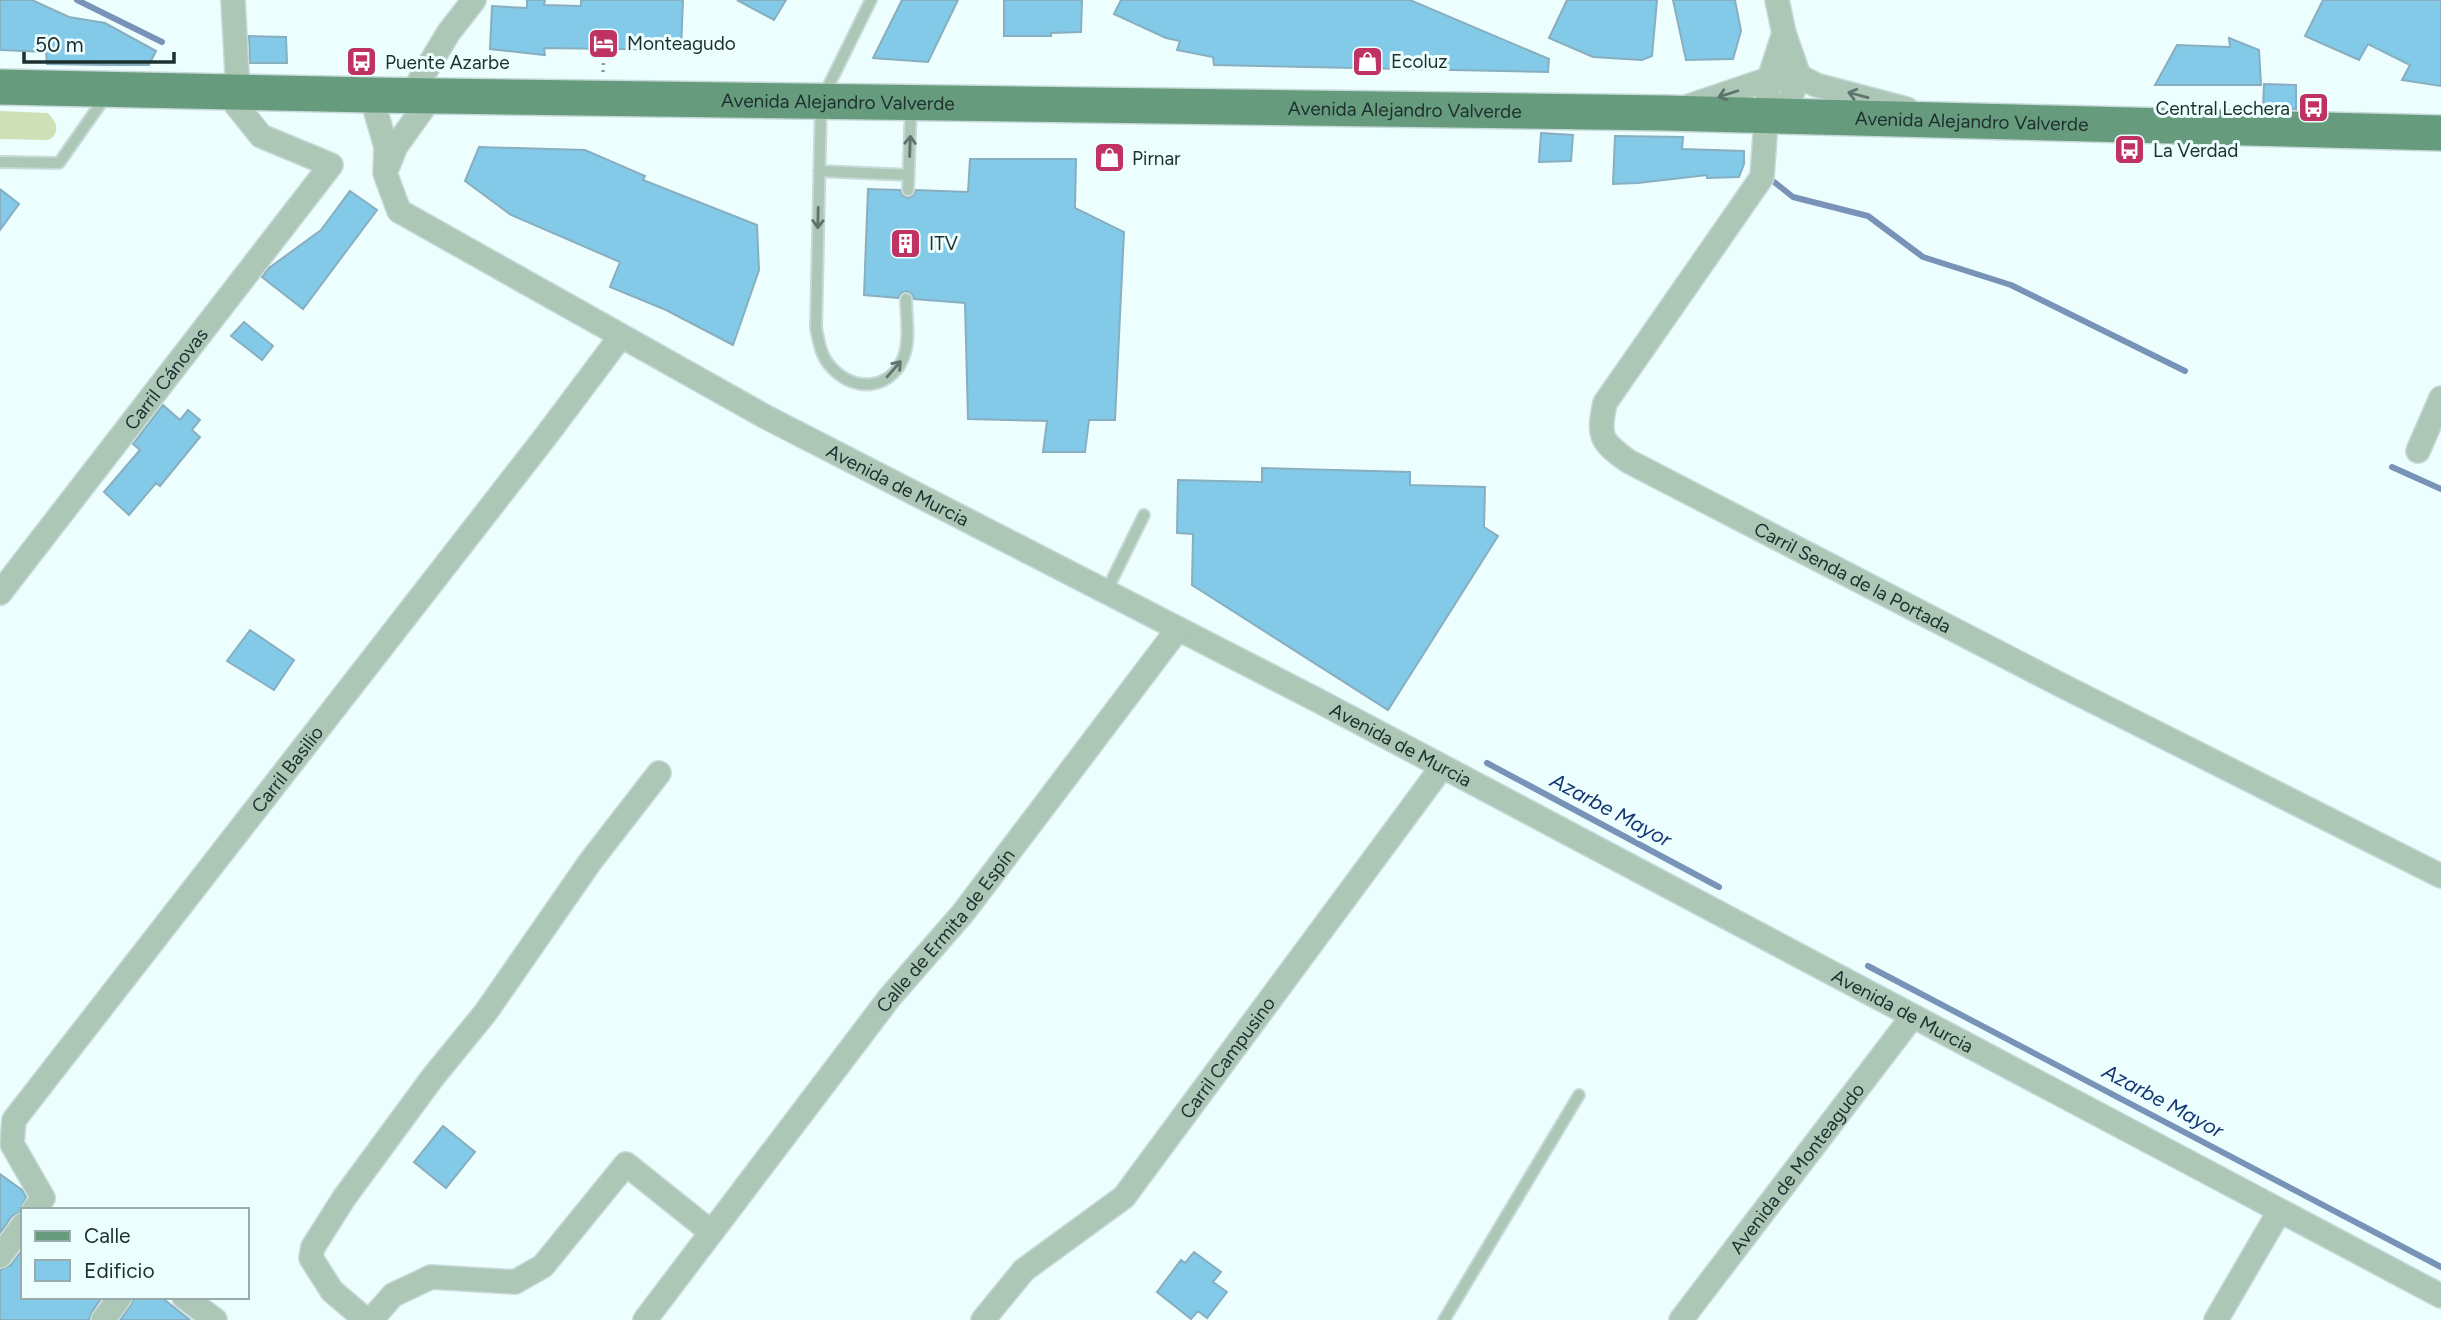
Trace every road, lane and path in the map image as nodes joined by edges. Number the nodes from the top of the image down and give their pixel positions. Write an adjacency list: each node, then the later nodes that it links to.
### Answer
1 (233, 0): 12 (street)
2 (474, 0): 14 (street)
3 (871, 0): 15 (lane)
4 (1777, 0): 5 (street)
5 (1784, 33): 8 (street); 9 (street, Carril Senda de la Portada)
6 (604, 53): 7 (path)
7 (603, 74)
8 (1799, 76): 9 (street); 18 (street); 19 (street, one-way to 8)
9 (1769, 79): 17 (street, one-way to 17); 18 (street, Carril Senda de la Portada)
10 (0, 87): 11 (main road)
11 (111, 89): 12 (main road); 21 (lane)
12 (231, 91): 13 (main road, Avenida Alejandro Valverde); 32 (street, Carril Cánovas)
13 (371, 95): 14 (main road, Avenida Alejandro Valverde); 23 (street, Avenida de Murcia)
14 (421, 96): 15 (main road, Avenida Alejandro Valverde); 23 (street)
15 (821, 101): 16 (main road, Avenida Alejandro Valverde); 22 (lane)
16 (911, 102): 17 (main road, Avenida Alejandro Valverde); 24 (lane, one-way to 16)
17 (1666, 113): 18 (main road, Avenida Alejandro Valverde)
18 (1774, 117): 19 (main road, Avenida Alejandro Valverde); 36 (street, Carril Senda de la Portada)
19 (1947, 120): 20 (main road, Avenida Alejandro Valverde)
20 (2441, 133)
21 (0, 162)
22 (819, 171): 24 (lane); 26 (lane, one-way to 26)
23 (385, 173): 27 (street, Avenida de Murcia)
24 (909, 175): 25 (lane)
25 (908, 190)
26 (906, 299)
27 (621, 336): 31 (street, Avenida de Murcia); 39 (street, Carril Basilio)
28 (2441, 398): 29 (street)
29 (2418, 451)
30 (1144, 515): 31 (lane)
31 (1106, 592): 33 (street, Avenida de Murcia)
32 (0, 593)
33 (1178, 629): 34 (street, Avenida de Murcia); 42 (street, Calle de Ermita de Espín)
34 (1442, 767): 37 (street, Avenida de Murcia); 51 (street, Carril Campusino)
35 (659, 773): 49 (street)
36 (2441, 876)
37 (1912, 1017): 40 (street, Avenida de Murcia); 53 (street, Avenida de Monteagudo)
38 (1580, 1095): 52 (lane)
39 (46, 1206)
40 (2279, 1212): 44 (street, Avenida de Murcia); 54 (street)
41 (21, 1229): 43 (street)
42 (712, 1232): 49 (street); 50 (street, Calle de Ermita de Espín)
43 (0, 1256)
44 (2441, 1296)
45 (119, 1299): 47 (street)
46 (187, 1299): 48 (street)
47 (103, 1320)
48 (215, 1320)
49 (369, 1320)
50 (645, 1320)
51 (983, 1320)
52 (1444, 1320)
53 (1681, 1320)
54 (2216, 1320)

